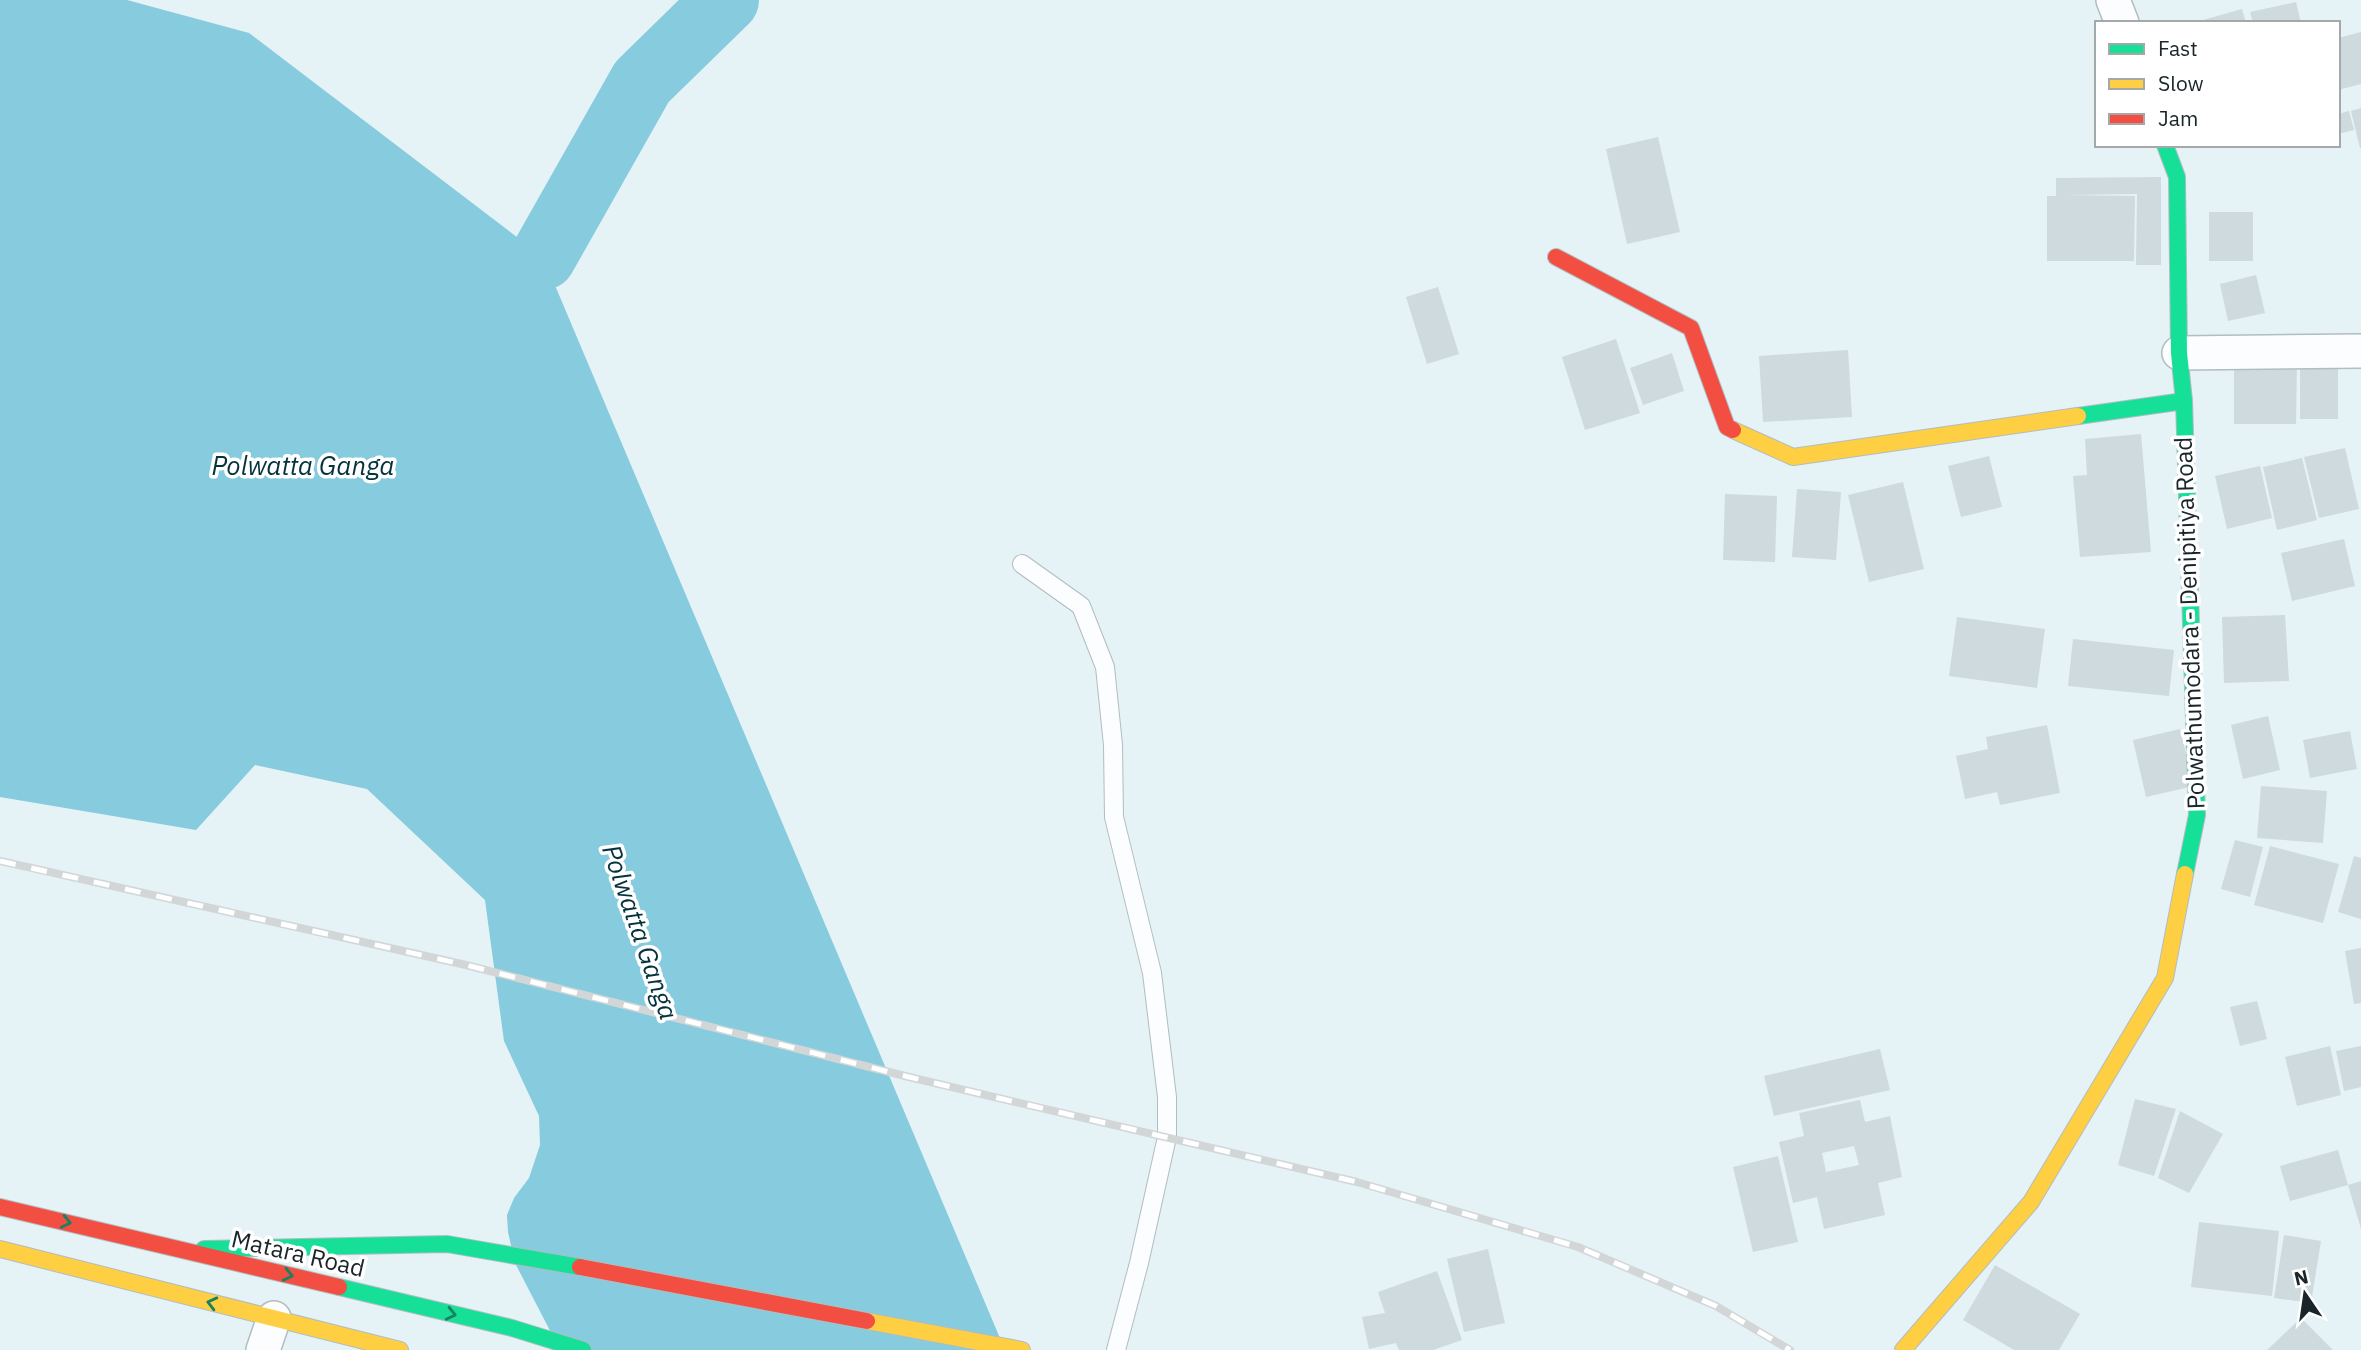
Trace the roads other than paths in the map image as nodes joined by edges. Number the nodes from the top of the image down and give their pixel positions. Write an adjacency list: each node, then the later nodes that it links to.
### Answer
1 (2113, 0): 2 (street)
2 (2121, 21)
3 (2166, 147): 6 (main road, Polwathumodara - Denipitiya Road)
4 (1556, 257): 7 (main road)
5 (2361, 351): 6 (street)
6 (2179, 353): 7 (main road, Polwathumodara - Denipitiya Road)
7 (2183, 401): 18 (main road, Polwathumodara - Denipitiya Road)
8 (1022, 564): 17 (lane)
9 (0, 1207): 11 (main road, Matara Road, one-way to 11)
10 (0, 1249): 12 (main road, one-way to 10)
11 (181, 1249): 15 (main road, Matara Road, one-way to 15); 16 (main road)
12 (274, 1318): 13 (street); 14 (main road)
13 (264, 1350)
14 (400, 1350)
15 (583, 1350)
16 (1022, 1350)
17 (1116, 1350)
18 (1903, 1350)

